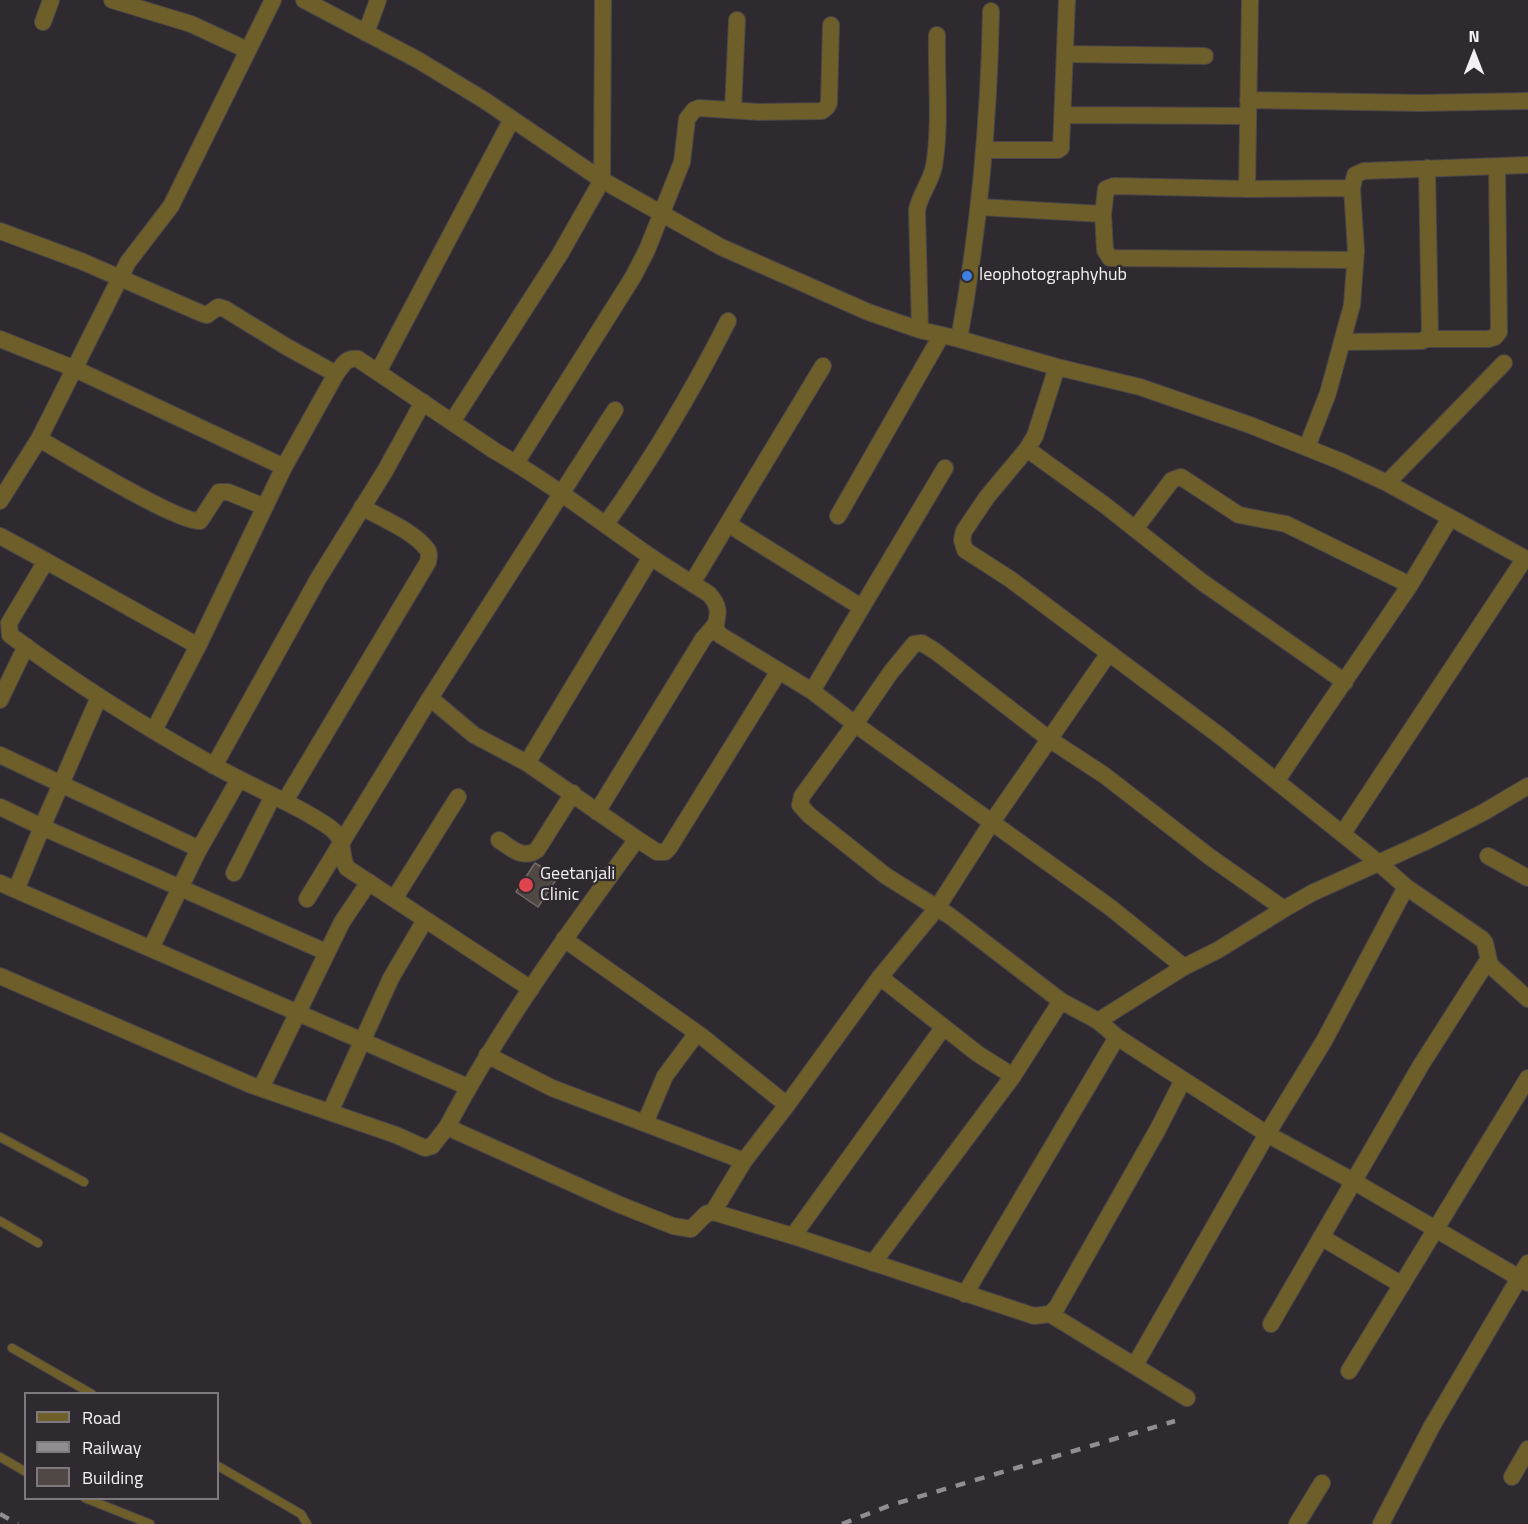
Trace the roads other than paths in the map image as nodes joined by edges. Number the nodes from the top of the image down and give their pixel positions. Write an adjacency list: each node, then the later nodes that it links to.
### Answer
1 (51, 0): 11 (street)
2 (112, 0): 15 (street)
3 (273, 0): 15 (street)
4 (304, 0): 13 (street)
5 (378, 0): 13 (street)
6 (603, 0): 27 (street)
7 (1067, 0): 16 (street)
8 (1250, 0): 19 (street)
9 (991, 11): 23 (street)
10 (737, 20): 20 (street)
11 (43, 22)
12 (831, 25): 20 (street)
13 (366, 33): 22 (street)
14 (937, 35): 37 (street)
15 (247, 50): 35 (street)
16 (1065, 54): 17 (street); 21 (street)
17 (1205, 56)
18 (1528, 101): 19 (street)
19 (1248, 108): 21 (street); 29 (street)
20 (733, 110): 31 (street)
21 (1063, 115): 23 (street)
22 (512, 119): 27 (street); 47 (street)
23 (985, 150): 30 (street)
24 (1528, 165): 25 (street)
25 (1497, 167): 26 (street); 41 (street)
26 (1427, 168): 28 (street); 41 (street)
27 (602, 180): 31 (street); 51 (street)
28 (1352, 188): 29 (street); 34 (street)
29 (1247, 189): 32 (street)
30 (979, 207): 32 (street); 40 (street)
31 (660, 213): 37 (street); 55 (street)
32 (1103, 214): 34 (street)
33 (0, 231): 35 (street)
34 (1355, 260): 42 (street)
35 (120, 279): 46 (street); 48 (street)
36 (728, 321): 66 (street)
37 (920, 330): 38 (street)
38 (941, 336): 40 (street); 64 (street)
39 (0, 339): 46 (street)
40 (959, 339): 45 (street)
41 (1427, 339): 42 (street)
42 (1343, 342): 53 (street)
43 (1504, 363): 59 (street)
44 (823, 366): 67 (street)
45 (1057, 367): 53 (street); 54 (street)
46 (73, 368): 52 (street); 56 (street)
47 (378, 372): 48 (street); 49 (street)
48 (336, 374): 56 (street)
49 (423, 402): 51 (street); 63 (street)
50 (615, 410): 60 (street)
51 (452, 422): 55 (street)
52 (39, 439): 58 (street); 62 (street)
53 (1307, 447): 59 (street)
54 (1027, 449): 68 (street); 80 (street)
55 (516, 463): 60 (street)
56 (284, 467): 62 (street)
57 (945, 468): 75 (street)
58 (6, 481): 61 (street)
59 (1387, 483): 65 (street)
60 (561, 494): 66 (street); 85 (street)
61 (0, 501)
62 (265, 507): 79 (street)
63 (362, 507): 92 (street); 99 (street)
64 (838, 516)
65 (1450, 518): 71 (street); 74 (street)
66 (606, 524): 70 (street)
67 (728, 524): 73 (street); 75 (street)
68 (1135, 529): 74 (street); 82 (street)
69 (0, 536): 72 (street)
70 (651, 557): 73 (street); 91 (street)
71 (1526, 559): 104 (street)
72 (46, 561): 76 (street); 79 (street)
73 (692, 583): 77 (street)
74 (1410, 585): 82 (street)
75 (861, 607): 83 (street)
76 (4, 621): 78 (street)
77 (715, 625): 81 (street); 101 (street)
78 (26, 646): 84 (street); 86 (street)
79 (198, 646): 88 (street)
80 (1108, 653): 89 (street); 94 (street)
81 (779, 671): 83 (street); 106 (street)
82 (1345, 682): 94 (street)
83 (812, 691): 87 (street)
84 (99, 697): 88 (street); 95 (street)
85 (430, 698): 91 (street); 107 (street)
86 (0, 700)
87 (855, 724): 89 (street); 102 (street); 120 (street)
88 (154, 730): 92 (street)
89 (1049, 739): 102 (street); 121 (street)
90 (0, 755): 95 (street)
91 (527, 763): 97 (street)
92 (214, 766): 93 (street)
93 (239, 779): 99 (street); 108 (street)
94 (1277, 780): 104 (street)
95 (61, 784): 103 (street); 108 (street)
96 (1528, 786): 110 (street)
97 (573, 793): 101 (street); 105 (street)
98 (458, 797): 119 (street)
99 (279, 799): 107 (street); 111 (street)
100 (0, 807): 103 (street)
101 (597, 812): 106 (street)
102 (992, 822): 120 (street); 127 (street)
103 (42, 827): 116 (street); 117 (street)
104 (1343, 834): 110 (street)
105 (500, 840)
106 (637, 840): 123 (street)
107 (342, 842): 113 (street); 118 (street)
108 (197, 852): 116 (street)
109 (1488, 856): 112 (street)
110 (1380, 864): 115 (street); 121 (street)
111 (234, 873)
112 (1527, 876)
113 (369, 882): 119 (street); 125 (street)
114 (0, 883): 117 (street)
115 (1406, 887): 126 (street); 149 (street)
116 (181, 889): 124 (street); 125 (street)
117 (16, 890): 124 (street)
118 (307, 899)
119 (393, 899): 122 (street)
120 (937, 908): 129 (street); 132 (street)
121 (1284, 909): 127 (street)
122 (425, 920): 130 (street); 138 (street)
123 (564, 939): 130 (street); 136 (street)
124 (151, 948): 133 (street)
125 (326, 952): 133 (street)
126 (1488, 960): 131 (street); 152 (street)
127 (1184, 967): 134 (street)
128 (0, 976): 144 (street)
129 (880, 977): 135 (street); 145 (street)
130 (531, 989): 139 (street)
131 (1528, 999)
132 (1061, 1001): 134 (street); 140 (street)
133 (296, 1012): 138 (street); 144 (street)
134 (1098, 1022): 137 (street)
135 (943, 1028): 140 (street); 157 (street)
136 (697, 1033): 145 (street); 147 (street)
137 (1116, 1037): 142 (street); 164 (street)
138 (361, 1041): 143 (street); 146 (street)
139 (488, 1055): 143 (street); 147 (street)
140 (1013, 1076): 160 (street)
141 (1528, 1078): 156 (street)
142 (1183, 1080): 149 (street); 165 (street)
143 (468, 1087): 148 (street)
144 (261, 1088): 146 (street)
145 (787, 1105): 151 (street)
146 (330, 1112): 148 (street)
147 (645, 1123): 151 (street)
148 (447, 1127): 154 (street)
149 (1267, 1134): 152 (street); 168 (street)
150 (0, 1137): 153 (lane)
151 (744, 1161): 154 (street)
152 (1353, 1181): 156 (street); 158 (street)
153 (84, 1182)
154 (713, 1212): 157 (street)
155 (0, 1221): 159 (lane)
156 (1436, 1230): 162 (street); 163 (street)
157 (794, 1236): 160 (street)
158 (1321, 1236): 163 (street); 166 (street)
159 (38, 1242)
160 (873, 1263): 164 (street)
161 (1528, 1263): 162 (street)
162 (1524, 1280): 182 (street)
163 (1402, 1285): 169 (street)
164 (964, 1294): 165 (street)
165 (1050, 1314): 168 (street)
166 (1271, 1324)
167 (12, 1348): 170 (lane)
168 (1135, 1365): 171 (street)
169 (1349, 1371)
170 (89, 1392)
171 (1187, 1398)
172 (1528, 1449): 176 (street)
173 (0, 1457): 175 (lane)
174 (219, 1467): 180 (lane)
175 (24, 1471)
176 (1512, 1477)
177 (1322, 1483): 181 (street)
178 (90, 1500): 179 (lane)
179 (150, 1524)
180 (307, 1524)
181 (1297, 1524)
182 (1381, 1524)

